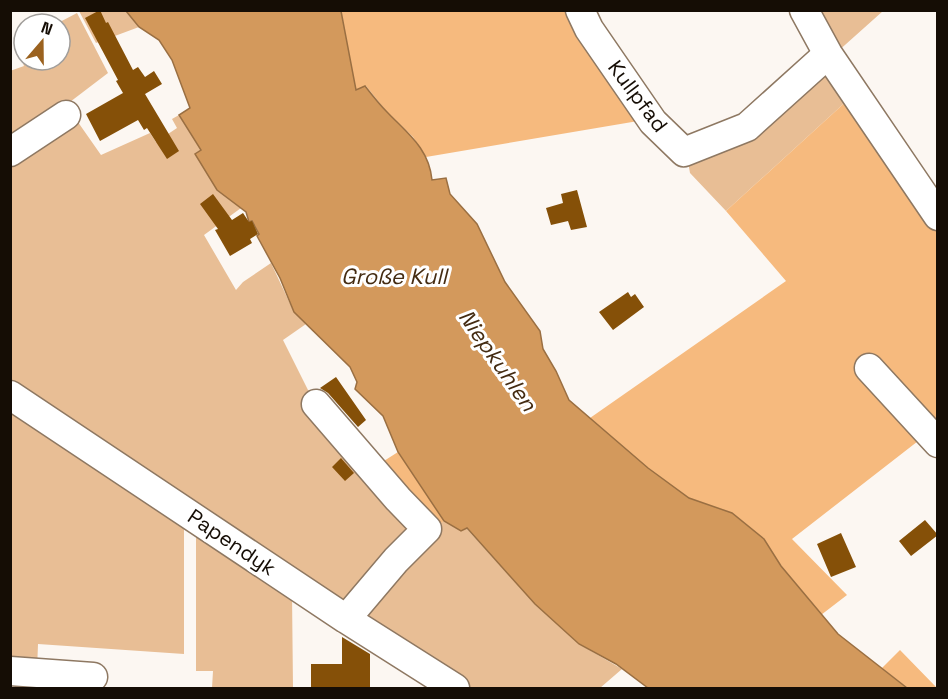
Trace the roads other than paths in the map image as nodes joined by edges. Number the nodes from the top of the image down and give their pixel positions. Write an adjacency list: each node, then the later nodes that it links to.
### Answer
1 (580, 10): 3 (street, Kullpfad)
2 (804, 10): 3 (street)
3 (828, 54): 6 (street)
4 (66, 115): 5 (street)
5 (10, 152)
6 (938, 216)
7 (868, 368): 10 (street)
8 (10, 395): 11 (street, Papendyk)
9 (316, 404): 11 (street)
10 (938, 443)
11 (346, 619): 14 (street, Papendyk)
12 (10, 671): 13 (street)
13 (93, 677)
14 (455, 688)

